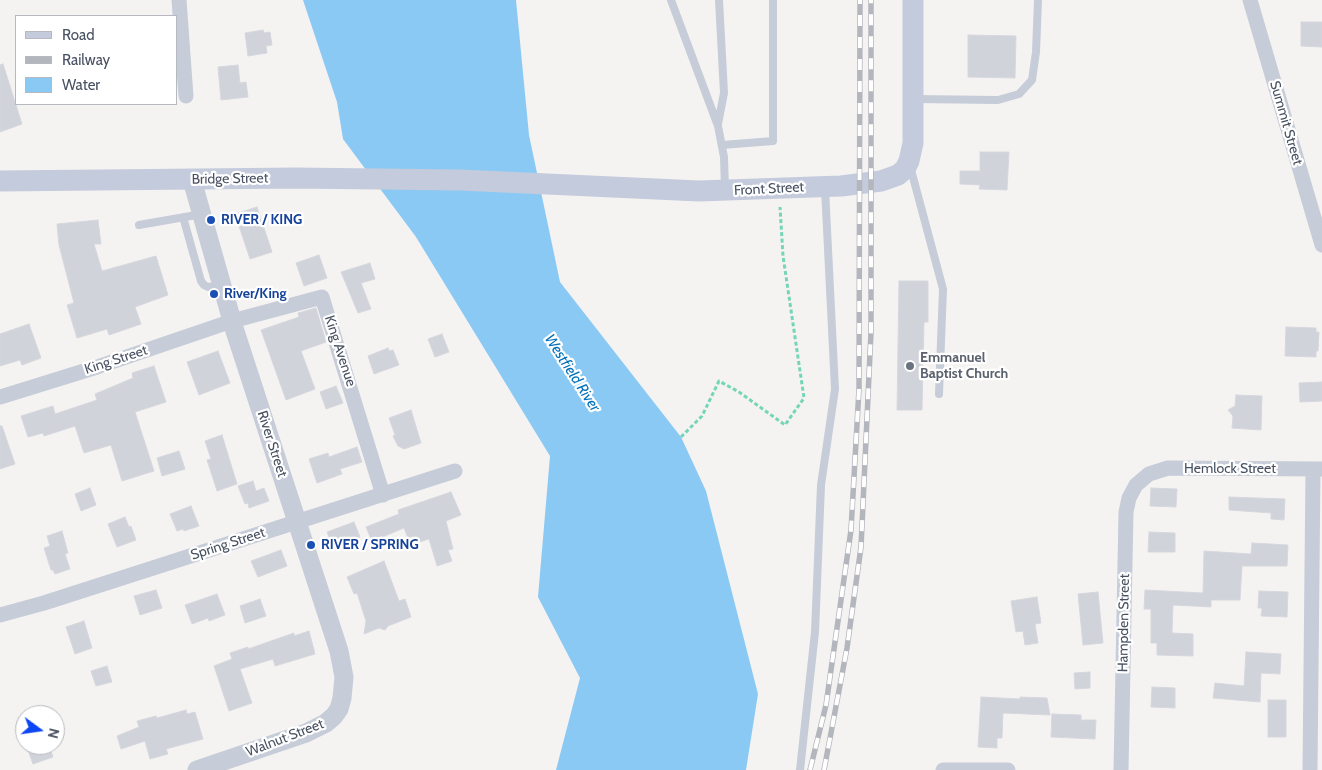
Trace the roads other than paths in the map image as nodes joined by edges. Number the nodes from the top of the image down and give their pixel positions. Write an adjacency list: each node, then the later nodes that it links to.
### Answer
1 (179, 0): 8 (street)
2 (671, 0): 10 (lane)
3 (719, 0): 10 (lane)
4 (773, 0): 11 (lane)
5 (913, 0): 9 (main road)
6 (1038, 0): 9 (lane)
7 (1250, 0): 20 (street, Summit Street)
8 (186, 96)
9 (914, 99): 12 (main road)
10 (718, 126): 11 (lane)
11 (722, 145): 17 (lane)
12 (909, 161): 16 (main road, Front Street); 22 (lane)
13 (192, 180): 14 (main road, Bridge Street); 15 (main road, Bridge Street); 18 (street, River Street)
14 (460, 180): 17 (main road, Front Street)
15 (0, 181)
16 (825, 186): 17 (main road, Front Street); 35 (lane)
17 (725, 191)
18 (192, 216): 19 (lane); 21 (street, River Street)
19 (139, 225)
20 (1322, 245)
21 (232, 321): 23 (street, King Street); 27 (street, King Avenue); 28 (street, River Street)
22 (939, 394)
23 (0, 397)
24 (1317, 469): 26 (street, Hemlock Street); 29 (street)
25 (455, 471): 27 (street, Spring Street)
26 (1140, 480): 38 (street, Hampden Street)
27 (383, 495): 28 (street, Spring Street)
28 (296, 523): 30 (street, Spring Street); 33 (street, River Street)
29 (1317, 586): 31 (street)
30 (0, 615)
31 (1316, 630): 32 (street)
32 (1316, 658): 39 (street)
33 (339, 709): 34 (street, Walnut Street)
34 (197, 770)
35 (800, 770)
36 (943, 770): 37 (street)
37 (1008, 770)
38 (1121, 770)
39 (1310, 770)

